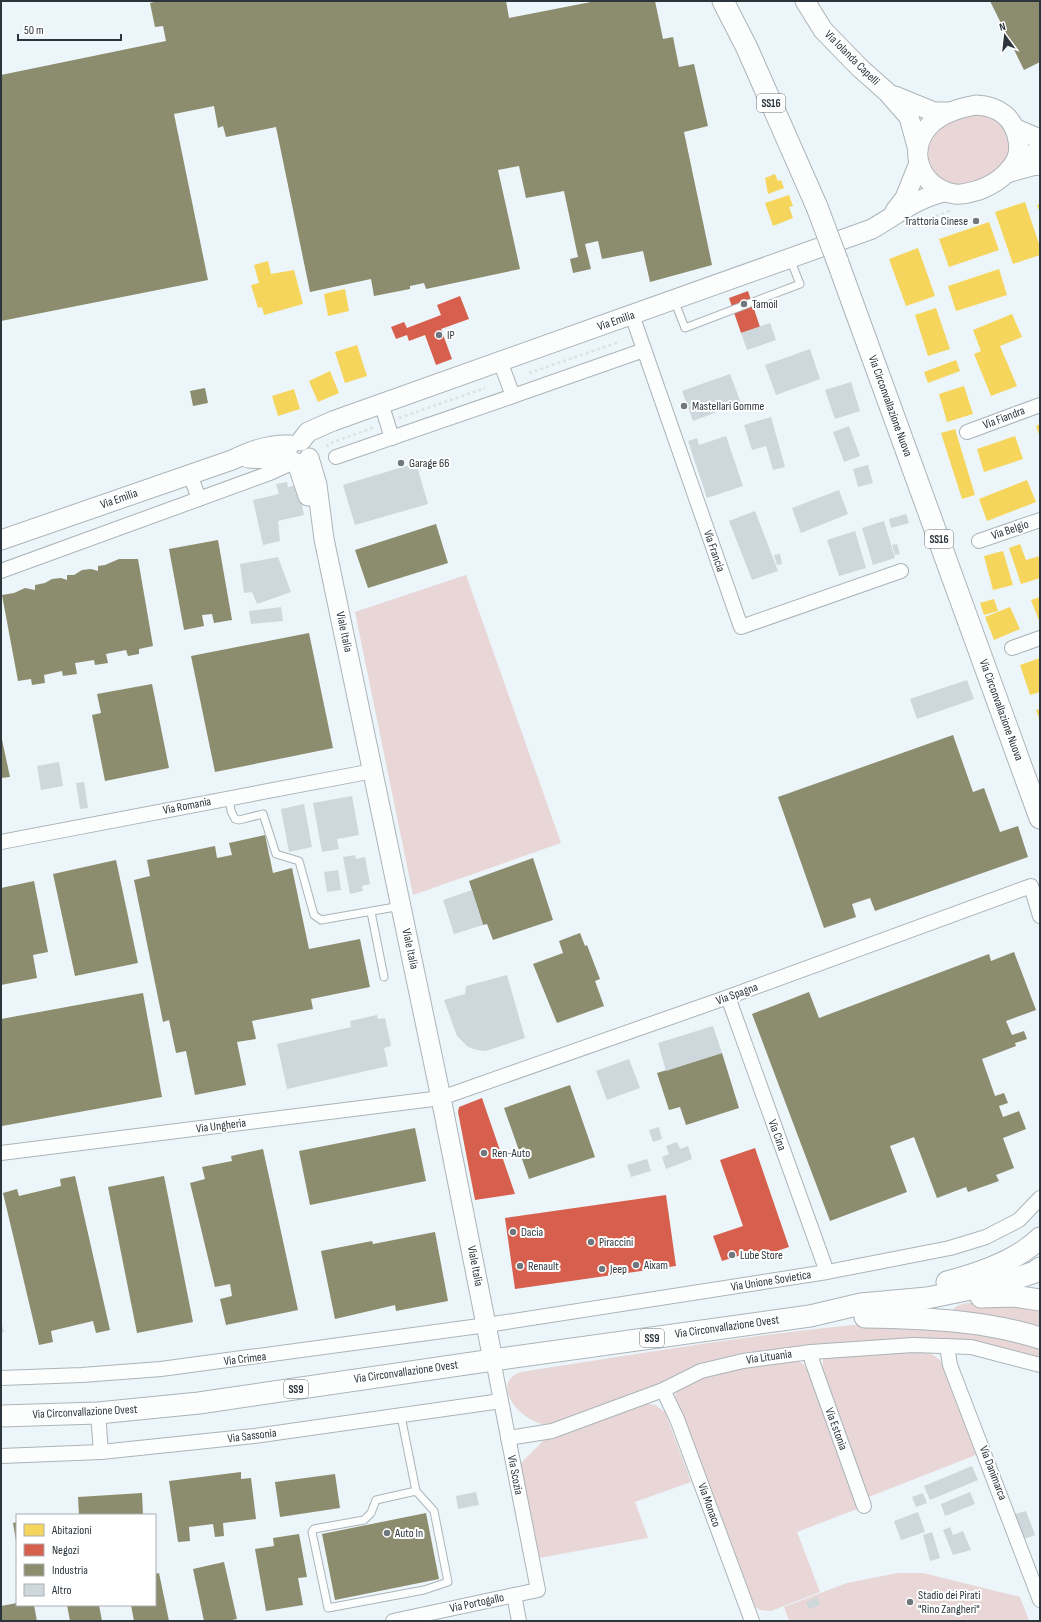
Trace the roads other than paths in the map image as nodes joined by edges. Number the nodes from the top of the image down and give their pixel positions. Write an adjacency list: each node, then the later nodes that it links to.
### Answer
1 (723, 1): 36 (main road, Via Circonvallazione Nuova / SS16, bridge)
2 (805, 1): 3 (main road, Via Iolanda Capelli)
3 (888, 93): 4 (main road, Via Iolanda Capelli); 8 (main road, Via Iolanda Capelli)
4 (950, 112): 5 (main road); 8 (main road)
5 (1016, 129): 6 (main road); 10 (main road)
6 (1040, 139)
7 (1040, 152): 10 (main road)
8 (918, 156): 11 (main road); 12 (main road, Via Emilia)
9 (1040, 168): 10 (street)
10 (1004, 175): 11 (main road)
11 (944, 192): 12 (main road, Via Emilia)
12 (888, 220): 13 (main road, Via Emilia)
13 (790, 258): 14 (main road, Via Emilia); 14 (lane)
14 (674, 300): 15 (main road, Via Emilia)
15 (632, 315): 16 (street, Via Francia); 17 (main road, Via Emilia)
16 (644, 350): 18 (street); 31 (street, Via Francia)
17 (500, 361): 18 (street); 19 (main road, Via Emilia)
18 (513, 396): 22 (street)
19 (381, 404): 22 (street); 23 (main road, Via Emilia)
20 (1040, 405): 21 (street, Via Fiandra)
21 (967, 432)
22 (392, 438): 24 (street)
23 (299, 454): 25 (main road, Via Emilia); 26 (street); 34 (main road, Viale Italia)
24 (336, 457)
25 (190, 474): 26 (street); 28 (main road, Via Emilia)
26 (199, 498): 30 (street)
27 (1040, 520): 29 (street, Via Belgio)
28 (1, 540)
29 (979, 541)
30 (1, 571)
31 (901, 571)
32 (1040, 638): 33 (street)
33 (1012, 648)
34 (373, 771): 35 (street, Via Romania); 38 (main road, Viale Italia)
35 (228, 798): 37 (street, Via Romania); 39 (lane)
36 (1040, 818)
37 (1, 842)
38 (401, 906): 39 (lane); 43 (main road, Viale Italia)
39 (372, 912): 41 (lane)
40 (1040, 916): 42 (street, Via Spagna)
41 (384, 977)
42 (728, 997): 43 (street, Via Spagna); 48 (street, Via Cina)
43 (441, 1098): 44 (street, Via Ungheria); 51 (main road, Viale Italia)
44 (1, 1153)
45 (1040, 1198): 48 (street, Via Unione Sovietica)
46 (1040, 1238): 50 (main road)
47 (1040, 1268): 50 (main road, Via Circonvallazione Ovest / SS9)
48 (827, 1272): 51 (street, Via Unione Sovietica)
49 (1040, 1300): 50 (main road, Via Circonvallazione Ovest / SS9)
50 (863, 1310): 52 (main road); 55 (main road, Via Circonvallazione Ovest / SS9)
51 (487, 1326): 55 (main road, Viale Italia); 57 (street, Via Crimea)
52 (1040, 1338)
53 (947, 1346): 54 (street, Via Lituania); 56 (street, Via Lituania); 70 (street, Via Danimarca)
54 (811, 1352): 58 (street, Via Lituania); 67 (street, Via Estonia)
55 (493, 1360): 59 (street, Via Scozia); 60 (main road, Via Circonvallazione Ovest / SS9)
56 (1040, 1365)
57 (1, 1378)
58 (663, 1390): 63 (street, Via Lituania); 74 (street, Via Monaco)
59 (501, 1401): 62 (street, Via Sassonia); 63 (street, Via Scozia)
60 (98, 1413): 61 (main road, Via Circonvallazione Ovest / SS9); 64 (street)
61 (1, 1416)
62 (401, 1416): 64 (street, Via Sassonia); 66 (lane)
63 (508, 1438): 68 (street, Via Scozia)
64 (101, 1452): 65 (street, Via Sassonia)
65 (1, 1456)
66 (416, 1491): 66 (lane)
67 (864, 1506)
68 (538, 1590): 69 (street, Via Portogallo)
69 (514, 1595): 71 (street, Via Portogallo); 73 (street)
70 (1040, 1600)
71 (441, 1616): 72 (street, Via Portogallo)
72 (393, 1621)
73 (519, 1621)
74 (752, 1621)

